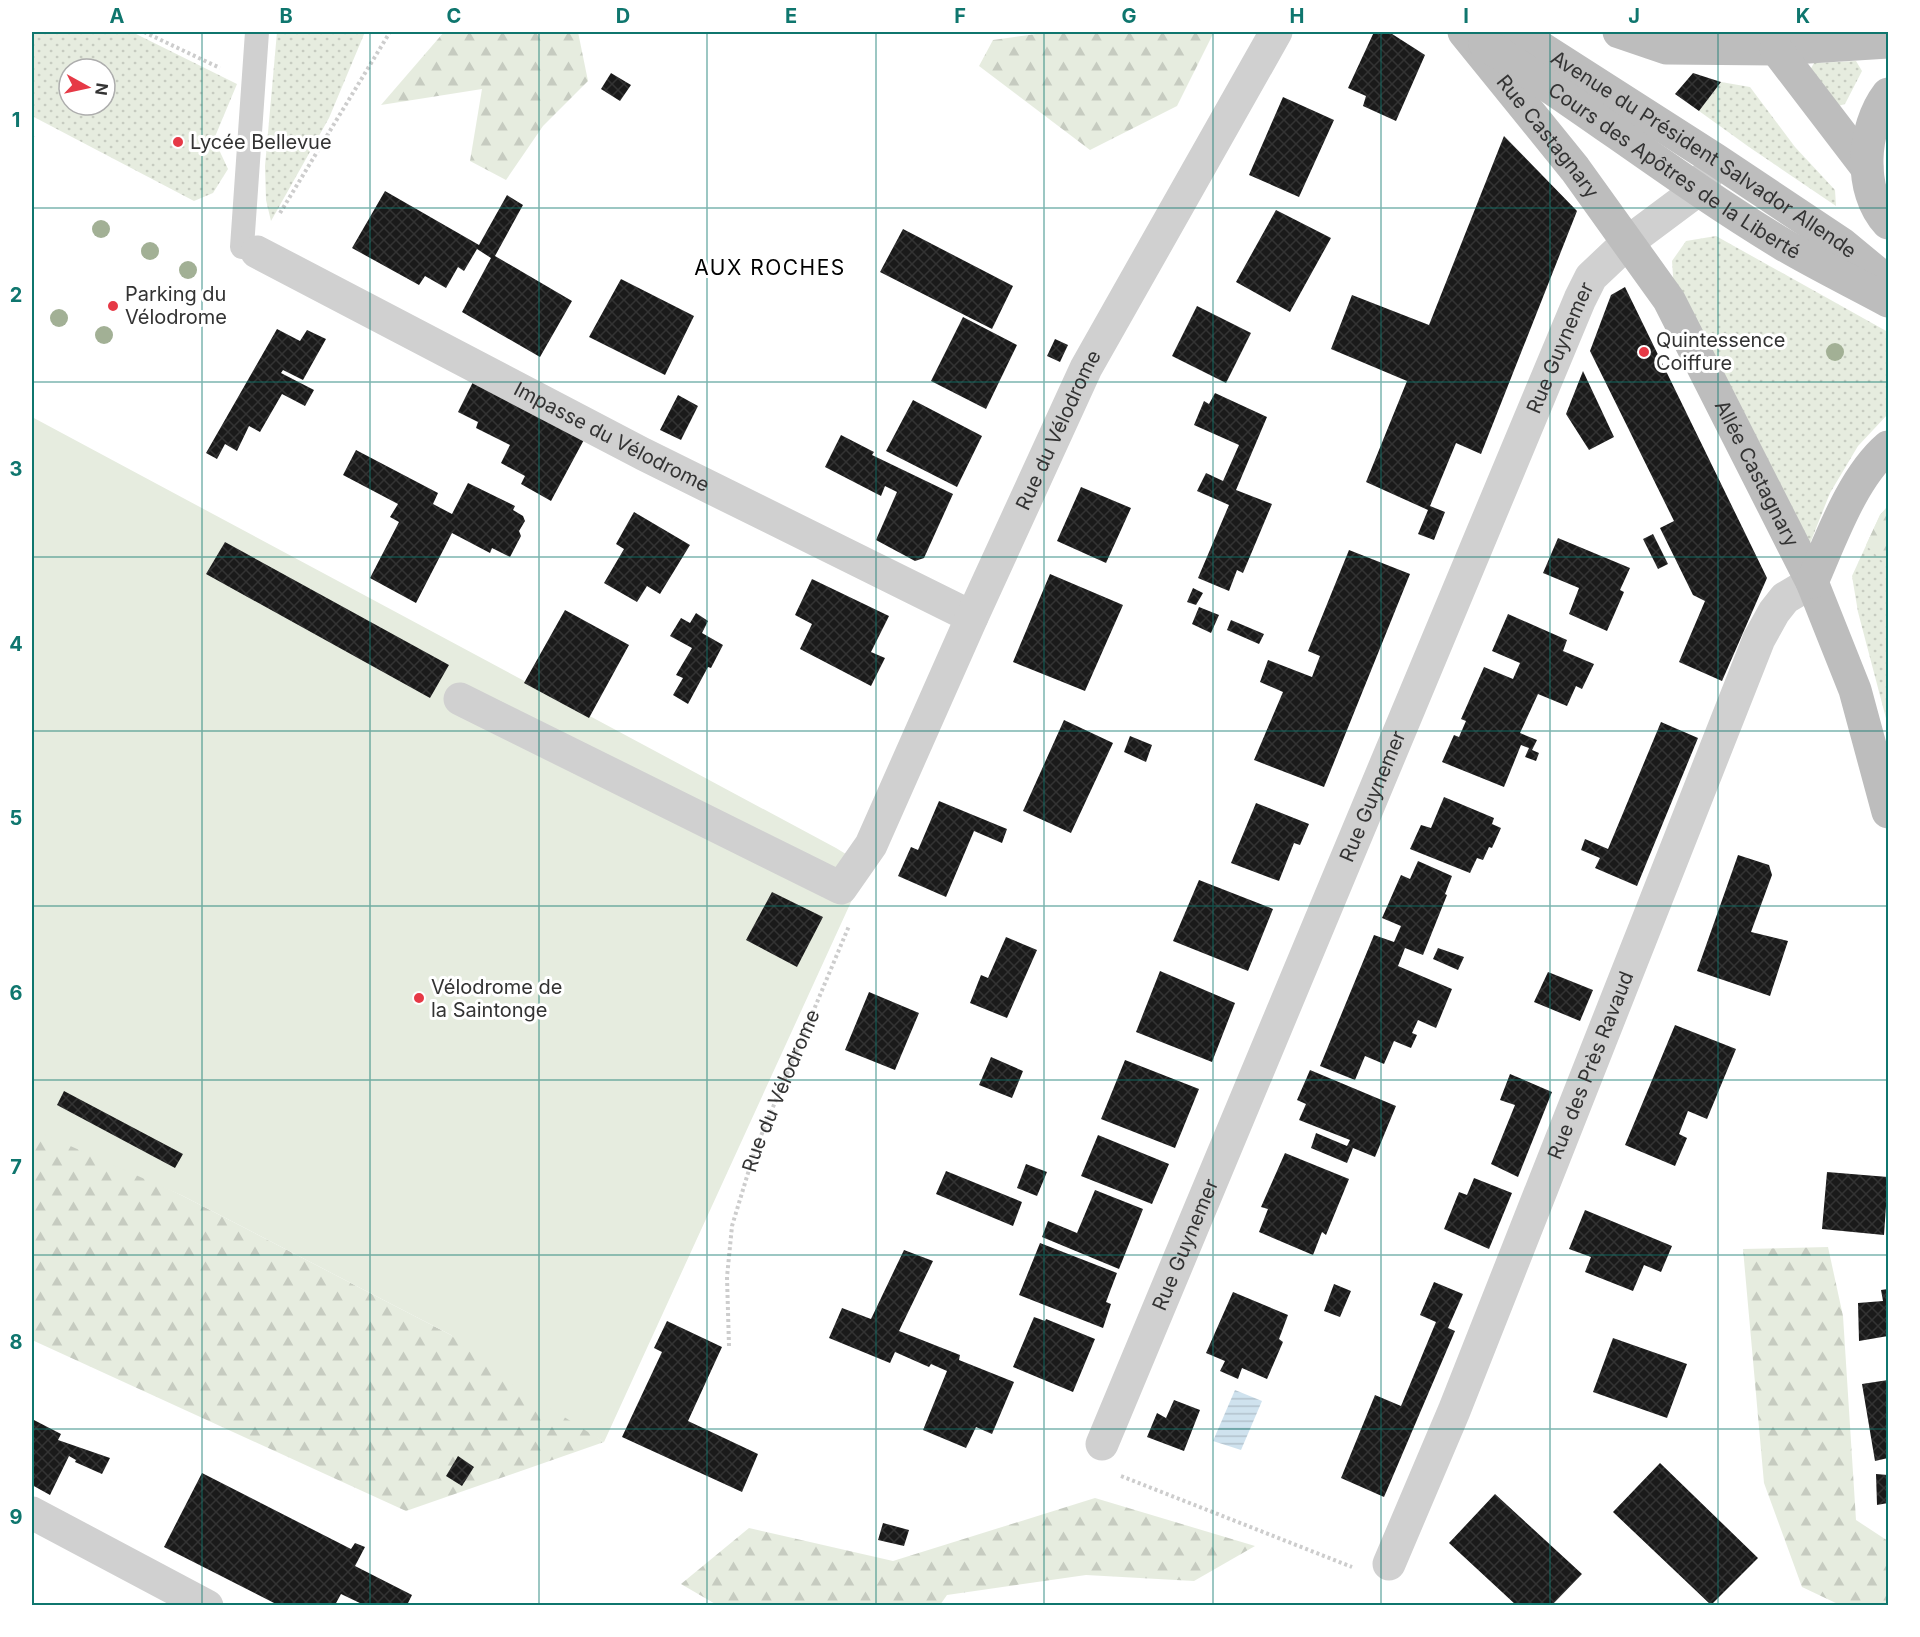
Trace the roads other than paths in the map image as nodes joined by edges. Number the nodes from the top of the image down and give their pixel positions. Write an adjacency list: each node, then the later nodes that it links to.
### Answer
1 (257, 32): 14 (lane)
2 (1276, 32): 19 (street, Rue du Vélodrome)
3 (1465, 32): 11 (main road, Cours des Apôtres de la Liberté); 13 (main road, Rue Castagnary)
4 (1516, 32): 9 (main road, Avenue du Président Salvador Allende)
5 (1619, 32): 7 (main road)
6 (1888, 42): 7 (main road)
7 (1776, 49): 10 (main road)
8 (1888, 94): 10 (main road)
9 (1716, 160): 11 (street); 15 (main road, Avenue du Président Salvador Allende)
10 (1867, 168): 12 (main road)
11 (1699, 189): 13 (street, Rue Guynemer); 16 (main road, Cours des Apôtres de la Liberté)
12 (1888, 223)
13 (1628, 242): 18 (main road, Allée Castagnary); 22 (street, Rue Guynemer)
14 (249, 249): 19 (street, Impasse du Vélodrome)
15 (1888, 282)
16 (1888, 301)
17 (1888, 447): 18 (main road)
18 (1812, 582): 21 (main road); 24 (street, Rue des Près Ravaud)
19 (972, 617): 20 (street, Rue du Vélodrome)
20 (460, 699)
21 (1888, 812)
22 (1102, 1444)
23 (32, 1513): 25 (street)
24 (1389, 1564)
25 (207, 1605)

